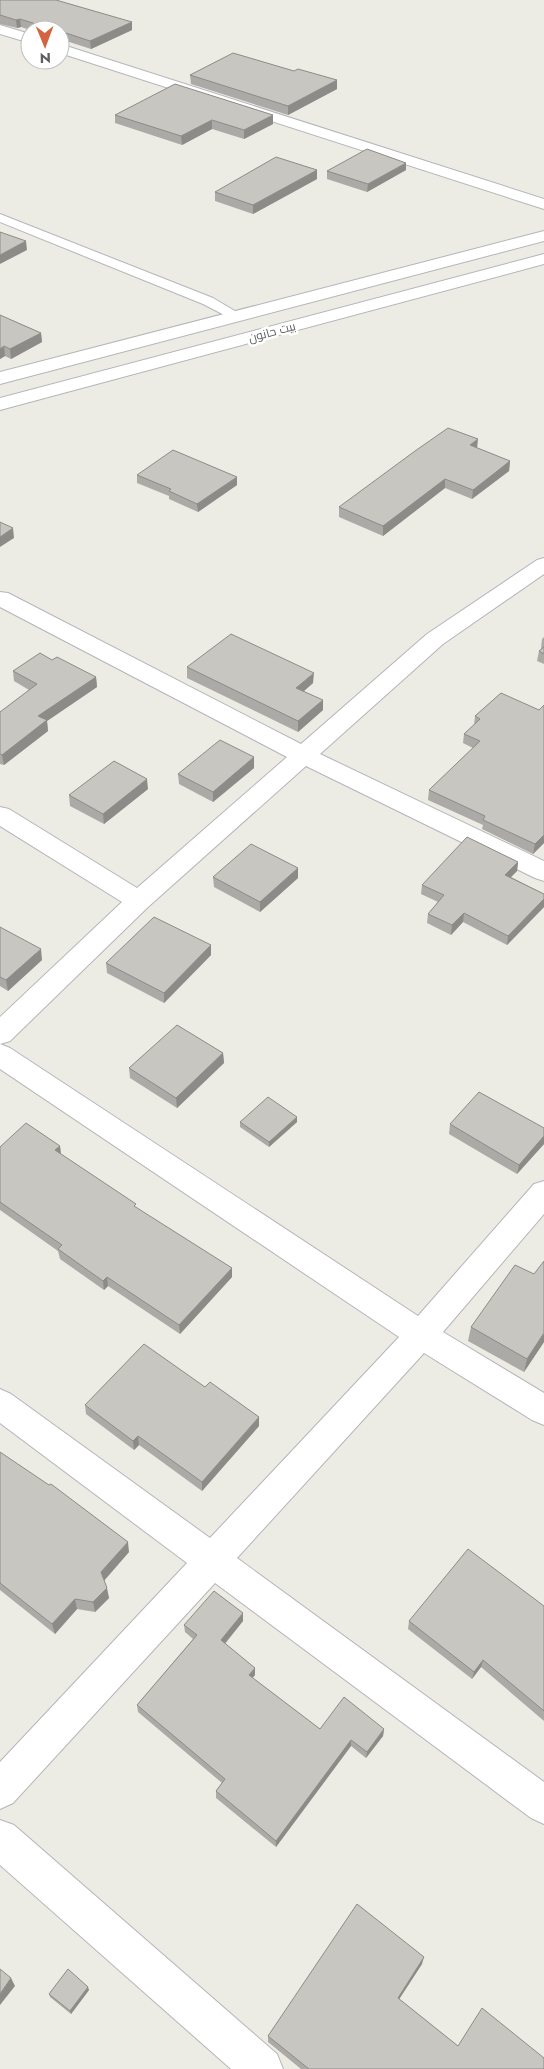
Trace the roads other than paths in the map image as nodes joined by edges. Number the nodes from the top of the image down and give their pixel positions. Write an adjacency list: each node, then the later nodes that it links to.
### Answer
1 (0, 29): 2 (street)
2 (20, 35)
3 (70, 51): 4 (street)
4 (544, 204)
5 (0, 218): 8 (lane)
6 (544, 236): 8 (street, بيت حانون)
7 (544, 259): 10 (street, بيت حانون)
8 (239, 317): 9 (street, بيت حانون)
9 (0, 378)
10 (0, 404)
11 (544, 564): 13 (street)
12 (0, 598): 13 (street)
13 (303, 755): 15 (street); 16 (street)
14 (0, 815): 16 (street)
15 (544, 872)
16 (139, 901): 17 (street)
17 (0, 1034)
18 (0, 1055): 20 (street)
19 (544, 1193): 20 (street)
20 (421, 1335): 22 (street); 23 (street)
21 (0, 1404): 23 (street)
22 (544, 1410)
23 (212, 1560): 24 (street); 25 (street)
24 (0, 1790)
25 (544, 1805)
26 (0, 1839): 27 (street)
27 (262, 2069)

